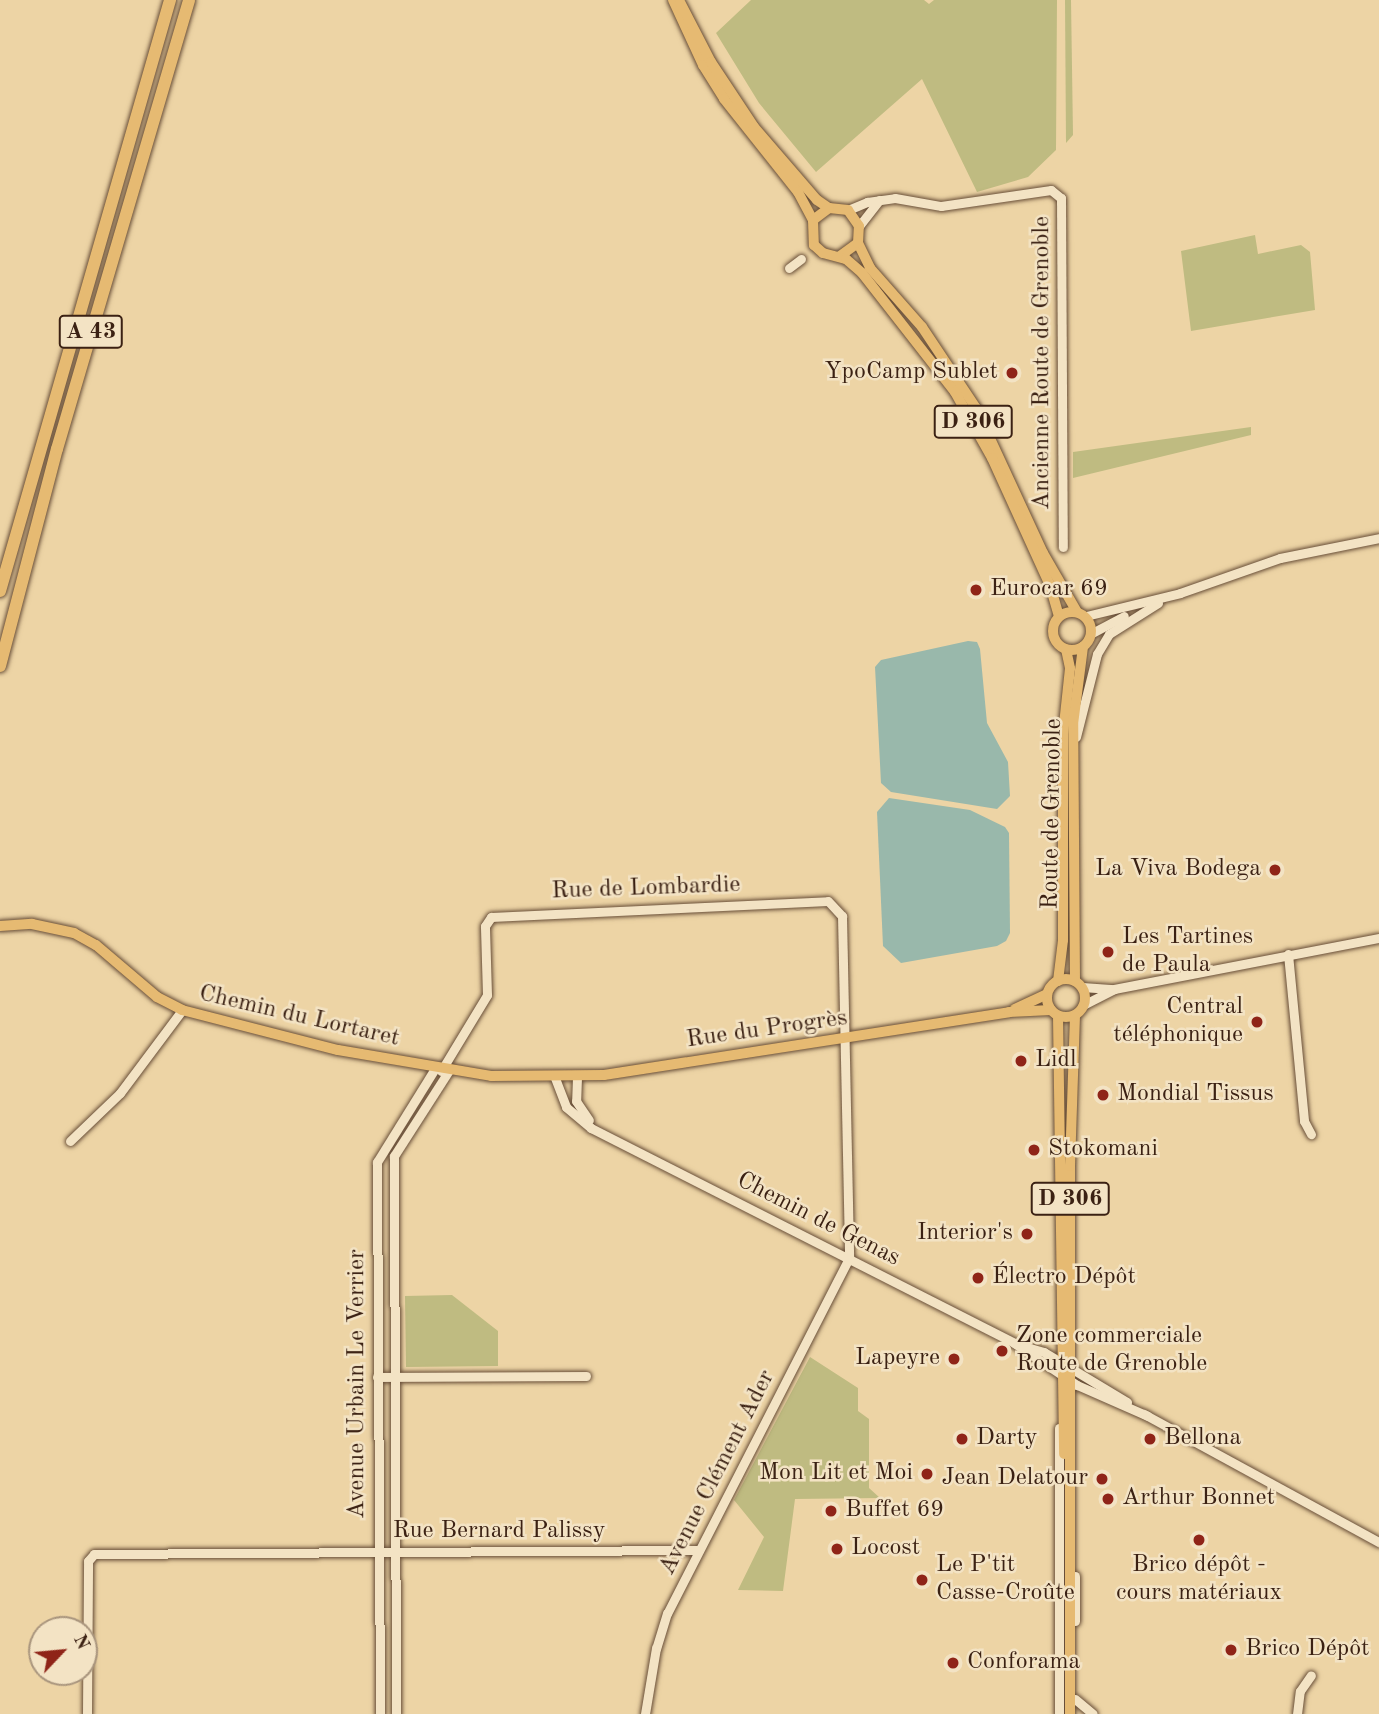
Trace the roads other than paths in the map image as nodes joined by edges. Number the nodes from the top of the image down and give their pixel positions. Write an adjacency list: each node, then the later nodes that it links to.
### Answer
1 (170, 0): 16 (highway, A 43)
2 (189, 0): 23 (highway, A 43)
3 (673, 0): 8 (main road)
4 (679, 0): 6 (main road)
5 (879, 200): 7 (street, Ancienne Route de Grenoble); 9 (street); 15 (street, Ancienne Route de Grenoble)
6 (829, 208): 7 (main road); 8 (main road)
7 (848, 210): 9 (main road)
8 (813, 220): 11 (main road)
9 (859, 226): 10 (main road)
10 (858, 243): 11 (main road); 18 (main road, D 306)
11 (841, 256): 19 (main road, D 306)
12 (801, 260): 13 (street)
13 (789, 268)
14 (1379, 538): 17 (street)
15 (1063, 547)
16 (0, 592)
17 (1172, 595): 18 (street); 20 (street); 24 (street)
18 (1081, 614): 19 (main road); 20 (main road)
19 (1059, 616): 22 (main road)
20 (1092, 633): 21 (main road)
21 (1083, 647): 22 (main road); 24 (main road, Route de Grenoble)
22 (1066, 649): 28 (main road, Route de Grenoble)
23 (0, 666)
24 (1074, 747): 29 (main road, Route de Grenoble)
25 (0, 926): 33 (main road, Chemin du Lortaret)
26 (1379, 938): 27 (street)
27 (1289, 954): 30 (street); 43 (street)
28 (1058, 981): 29 (main road); 31 (main road)
29 (1079, 984): 30 (street); 32 (main road)
30 (1114, 989): 32 (street)
31 (1047, 994): 34 (main road, Rue du Progrès); 35 (main road)
32 (1085, 1004): 36 (main road)
33 (182, 1010): 38 (main road, Chemin du Lortaret); 44 (street)
34 (1009, 1012): 35 (main road, Rue du Progrès); 37 (main road, Rue du Progrès)
35 (1054, 1013): 36 (main road); 47 (main road, D 306)
36 (1075, 1016): 47 (main road, D 306)
37 (845, 1039): 38 (street, Rue de Lombardie); 39 (main road, Rue du Progrès); 45 (street)
38 (441, 1071): 40 (main road, Chemin du Lortaret); 49 (street, Avenue Urbain Le Verrier); 50 (street, Avenue Urbain Le Verrier)
39 (577, 1077): 41 (main road, Rue du Progrès); 42 (street, Chemin de Genas)
40 (531, 1078): 41 (main road, Rue du Progrès)
41 (555, 1079): 42 (street, Chemin de Genas)
42 (604, 1132): 45 (street, Chemin de Genas)
43 (1311, 1134)
44 (70, 1141)
45 (849, 1258): 46 (street, Chemin de Genas); 55 (street, Avenue Clément Ader)
46 (1014, 1343): 47 (street, Chemin de Genas); 51 (street, Chemin de Genas)
47 (1066, 1365): 51 (main road, D 306); 52 (street, Chemin de Genas)
48 (586, 1376): 50 (street)
49 (377, 1377): 50 (street); 56 (street, Avenue Urbain Le Verrier)
50 (395, 1377): 57 (street, Avenue Urbain Le Verrier)
51 (1066, 1378): 52 (street, Chemin de Genas); 53 (main road, D 306); 64 (main road, D 306)
52 (1148, 1416): 54 (street, Chemin de Genas)
53 (1072, 1441): 59 (street); 65 (main road, D 306)
54 (1379, 1542)
55 (699, 1550): 57 (street, Rue Bernard Palissy); 63 (street, Avenue Clément Ader)
56 (377, 1551): 57 (street, Rue Bernard Palissy); 60 (street, Rue Bernard Palissy); 61 (street, Avenue Urbain Le Verrier)
57 (396, 1551): 62 (street, Avenue Urbain Le Verrier)
58 (1311, 1675): 67 (street)
59 (1075, 1699): 65 (street); 66 (street)
60 (87, 1714)
61 (380, 1714)
62 (396, 1714)
63 (645, 1714)
64 (1062, 1714)
65 (1073, 1714)
66 (1093, 1714)
67 (1297, 1714)

